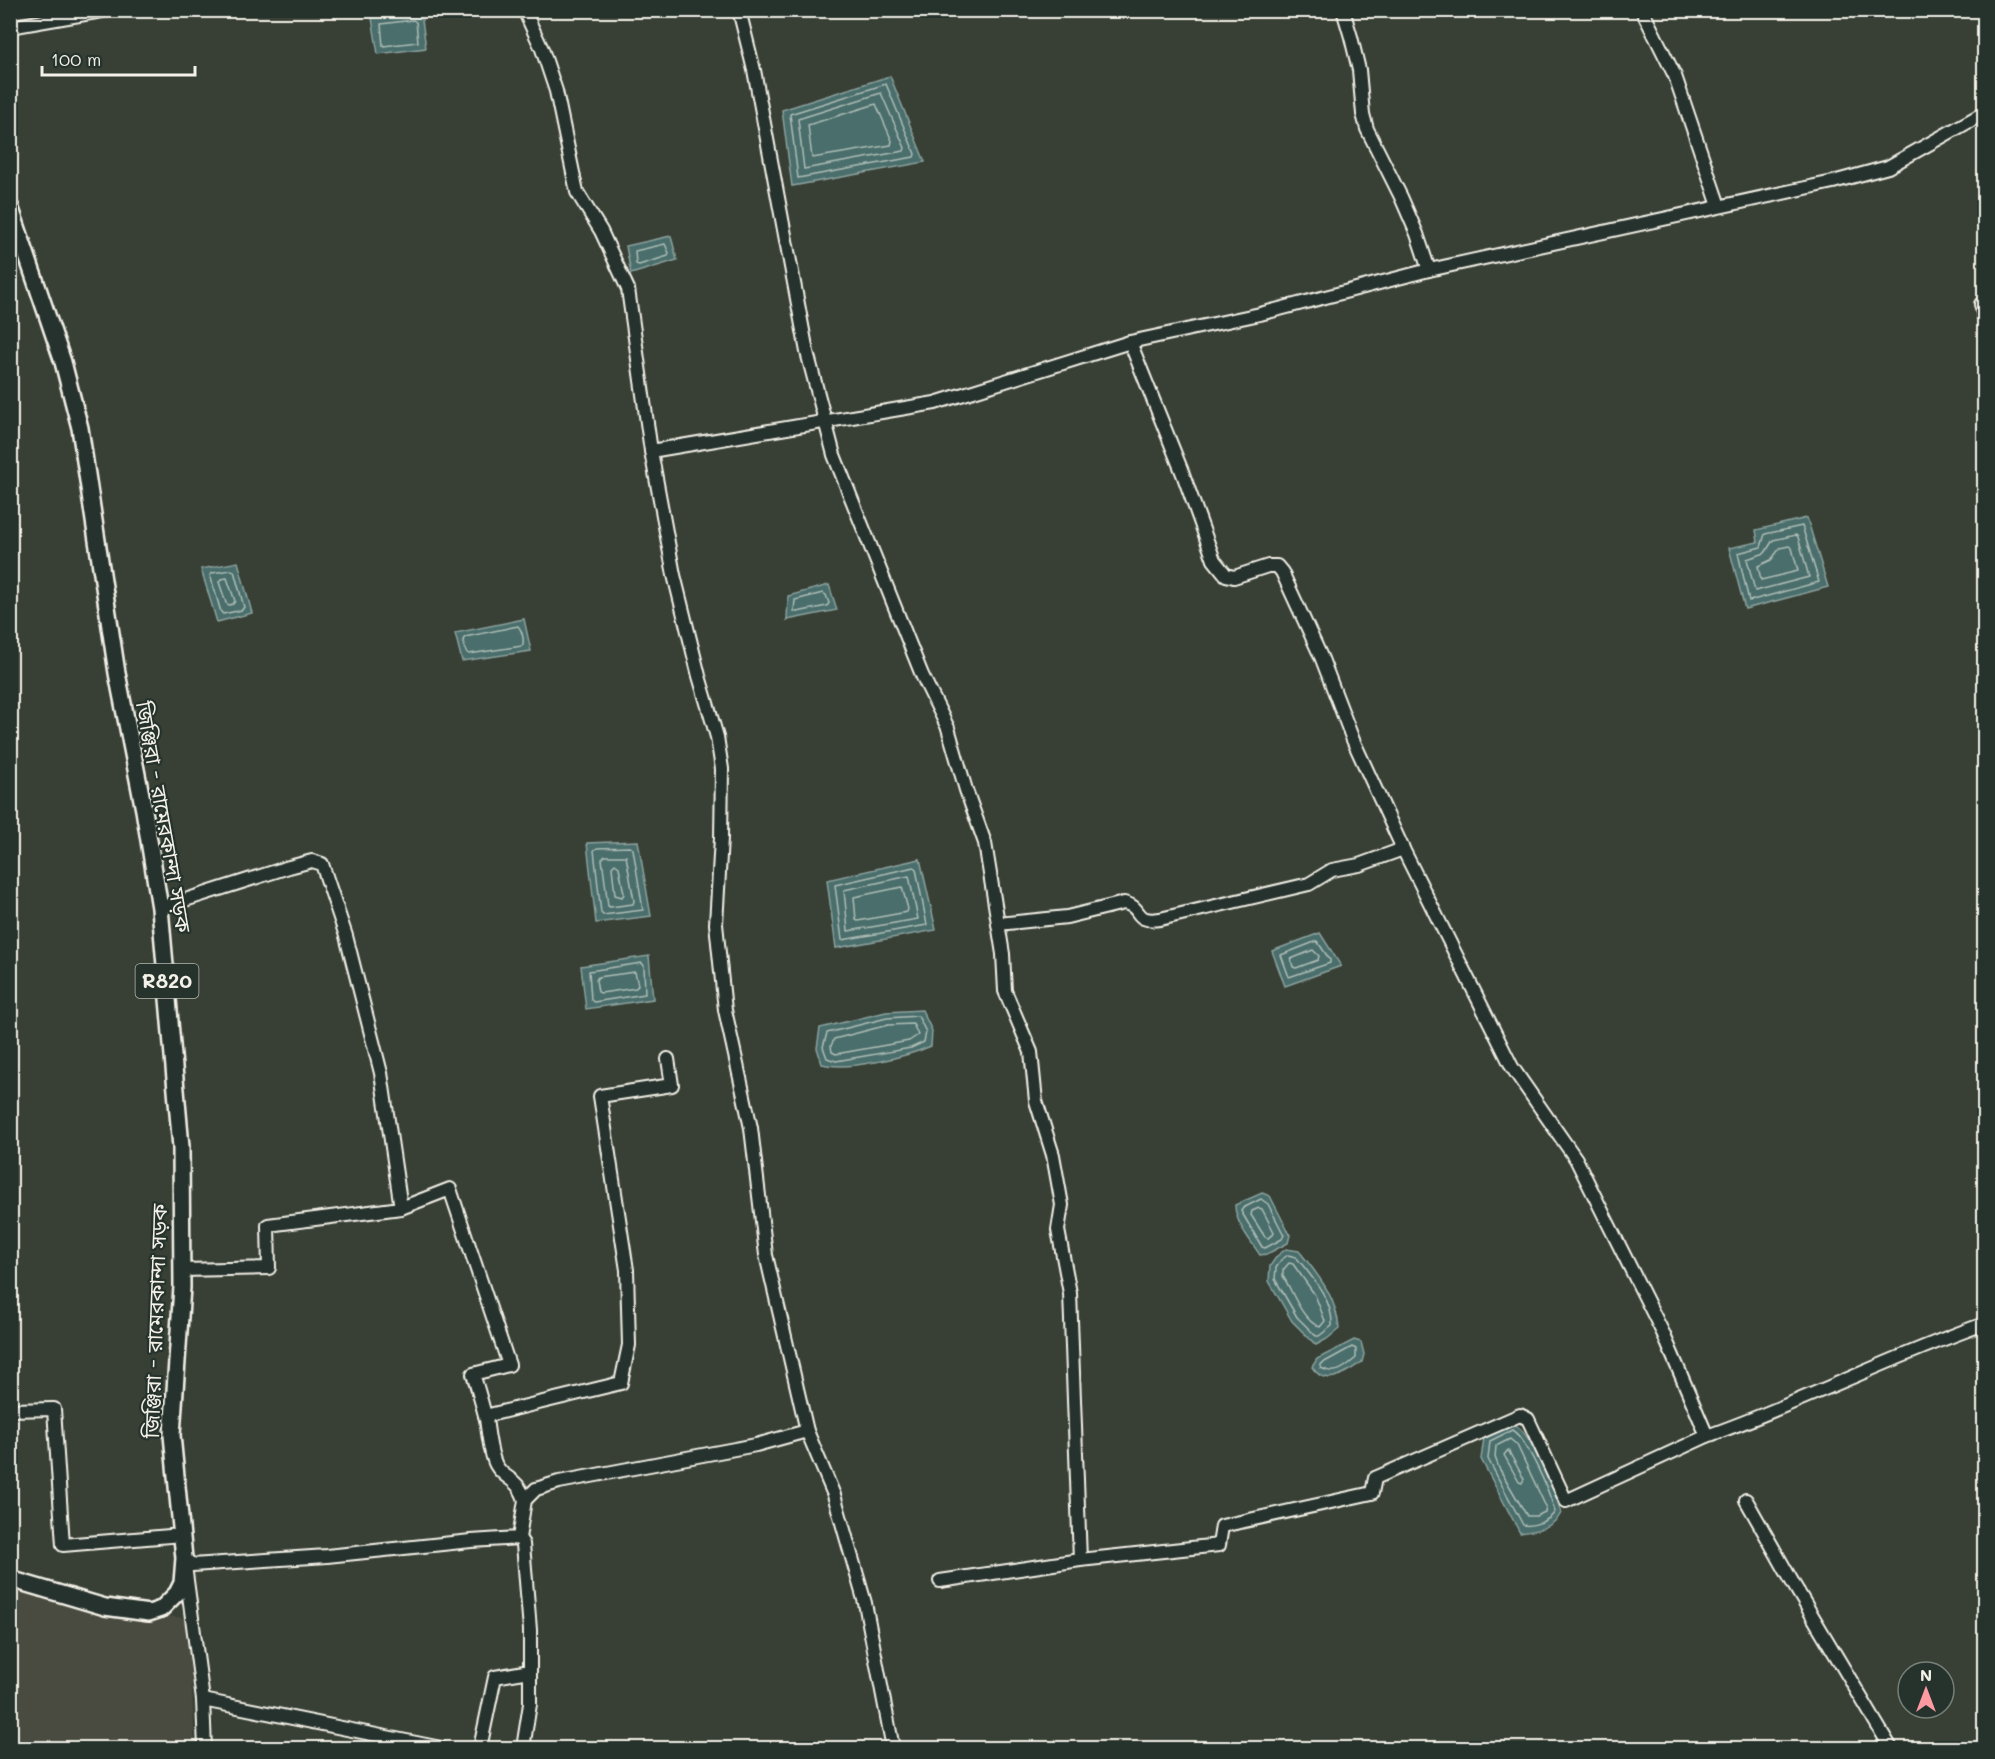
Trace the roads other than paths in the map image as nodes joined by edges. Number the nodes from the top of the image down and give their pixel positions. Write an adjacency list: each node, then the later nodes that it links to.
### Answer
1 (108, 10): 6 (street)
2 (524, 10): 14 (street)
3 (739, 10): 17 (street)
4 (1343, 10): 10 (street)
5 (1642, 10): 9 (street)
6 (10, 27)
7 (1984, 113): 9 (street)
8 (10, 206): 16 (main road, জিঞ্জিরা - রামেরকান্দা সড়ক / R820)
9 (1719, 206): 10 (street)
10 (1429, 270): 13 (street)
11 (1981, 304): 12 (street)
12 (1984, 317)
13 (1130, 342): 14 (street); 15 (street)
14 (651, 451): 24 (street)
15 (1403, 849): 17 (street); 25 (street)
16 (160, 908): 19 (street); 20 (main road, জিঞ্জিরা - রামেরকান্দা সড়ক / R820)
17 (998, 924): 31 (street)
18 (668, 1059): 23 (street)
19 (401, 1208): 20 (street); 23 (street)
20 (182, 1270): 28 (main road, জিঞ্জিরা - রামেরকান্দা সড়ক / R820)
21 (1984, 1324): 25 (street)
22 (10, 1410): 28 (street)
23 (485, 1416): 26 (street)
24 (807, 1431): 26 (street); 40 (street)
25 (1707, 1436): 31 (street)
26 (525, 1500): 29 (street)
27 (1746, 1500): 41 (street)
28 (182, 1535): 30 (main road, জিঞ্জিরা - রামেরকান্দা সড়ক / R820)
29 (519, 1538): 30 (street); 34 (street)
30 (184, 1558): 32 (main road, জিঞ্জিরা - রামেরকান্দা সড়ক / R820); 35 (street)
31 (1080, 1560): 33 (street)
32 (10, 1579)
33 (940, 1581)
34 (530, 1671): 38 (street); 39 (street)
35 (204, 1700): 36 (street); 37 (street)
36 (205, 1749)
37 (441, 1749)
38 (480, 1749)
39 (523, 1749)
40 (893, 1749)
41 (1891, 1749)

